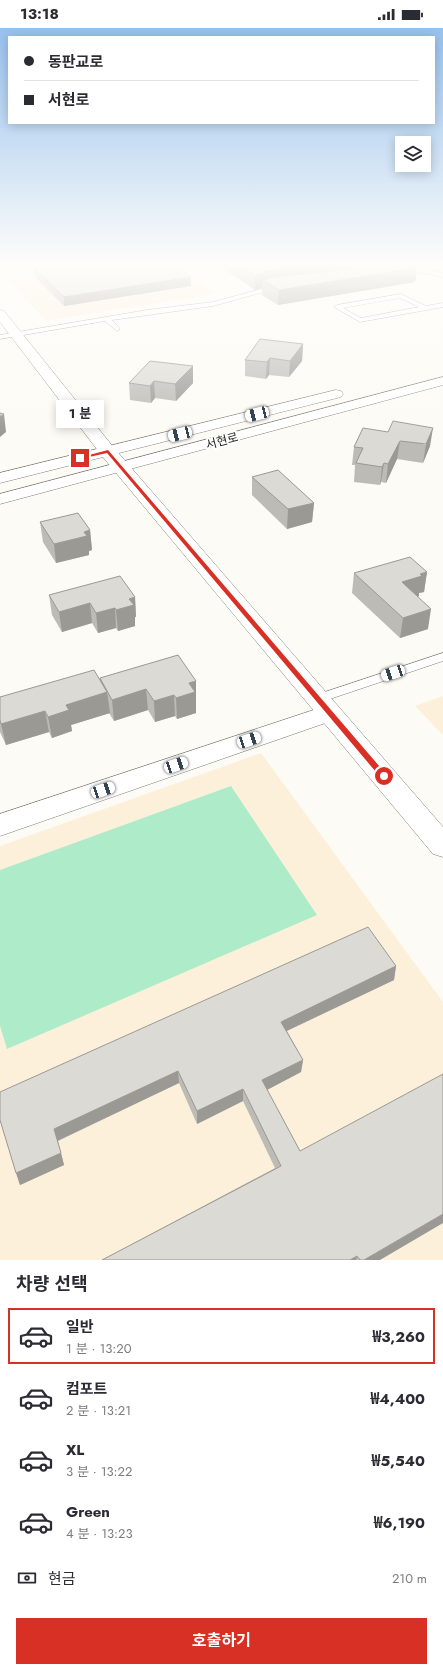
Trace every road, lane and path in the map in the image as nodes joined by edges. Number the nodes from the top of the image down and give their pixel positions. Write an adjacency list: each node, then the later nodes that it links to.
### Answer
1 (5, 320): 5 (main road)
2 (97, 320): 5 (lane)
3 (108, 320): 4 (lane)
4 (117, 328)
5 (15, 334): 6 (lane); 11 (main road)
6 (0, 336)
7 (443, 367): 9 (main road)
8 (443, 381): 11 (main road, 서현로)
9 (381, 383)
10 (350, 390): 11 (main road, 서현로)
11 (115, 460): 12 (main road, 서현로); 13 (main road, 서현로); 15 (main road)
12 (0, 478)
13 (0, 499)
14 (443, 657): 15 (lane)
15 (323, 706): 16 (main road); 17 (main road)
16 (0, 825)
17 (443, 846)

